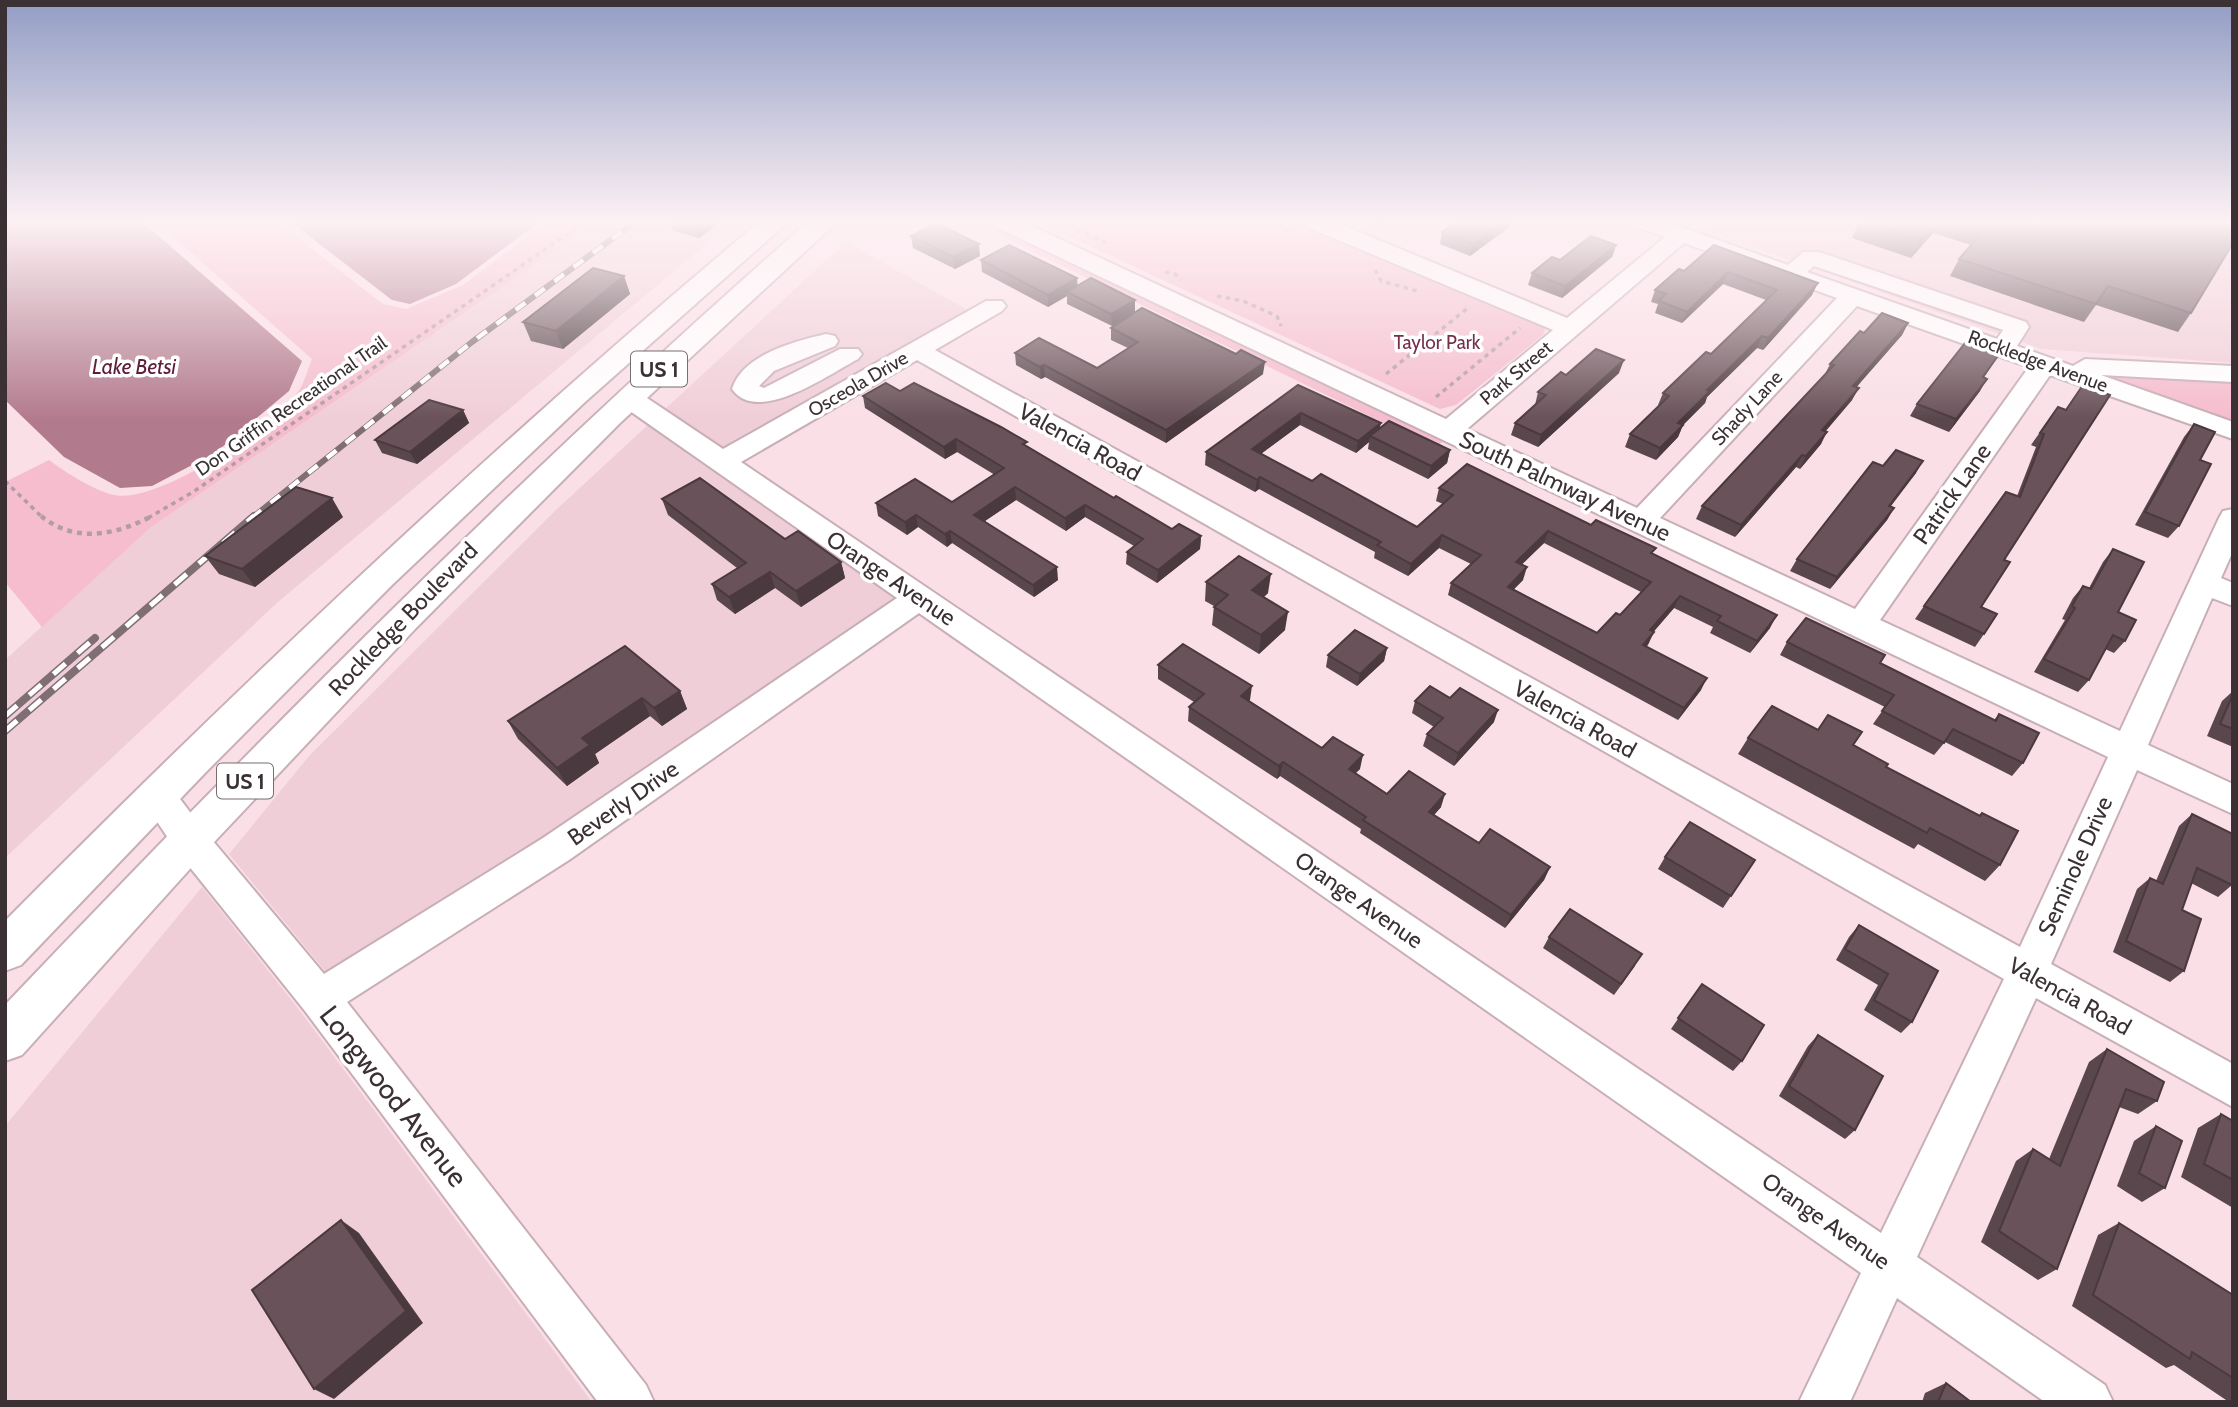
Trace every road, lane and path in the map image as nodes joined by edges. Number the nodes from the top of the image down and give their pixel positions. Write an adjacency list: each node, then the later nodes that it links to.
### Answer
1 (490, 288): 33 (path, Don Griffin Recreational Trail)
2 (698, 288): 16 (main road, Rockledge Boulevard / US 1)
3 (751, 288): 28 (main road, Rockledge Boulevard / US 1)
4 (1143, 288): 29 (street, South Palmway Avenue)
5 (1473, 288): 14 (street)
6 (1618, 288): 14 (street, Park Street)
7 (1829, 288): 10 (street, Rockledge Avenue)
8 (1901, 288): 18 (street)
9 (1207, 292): 15 (path)
10 (1853, 296): 18 (street, Rockledge Avenue); 35 (street, Shady Lane)
11 (994, 306): 19 (street, Osceola Drive)
12 (1470, 307): 23 (path)
13 (1521, 328): 27 (path)
14 (1570, 328): 29 (street, Park Street)
15 (1290, 330)
16 (636, 341): 25 (main road, Rockledge Boulevard / US 1); 28 (main road)
17 (826, 341): 20 (street)
18 (2003, 348): 21 (street, Rockledge Avenue)
19 (917, 350): 32 (street, Osceola Drive); 44 (street, Valencia Road)
20 (849, 354)
21 (2049, 364): 24 (street); 30 (street, Rockledge Avenue); 38 (street, Patrick Lane)
22 (1374, 369): 23 (path)
23 (1386, 374): 26 (path)
24 (2233, 374)
25 (594, 377): 31 (main road); 40 (main road, Rockledge Boulevard / US 1)
26 (1397, 379)
27 (1428, 393)
28 (629, 398): 31 (main road, Rockledge Boulevard / US 1); 32 (street, Orange Avenue)
29 (1448, 431): 35 (street, South Palmway Avenue)
30 (2233, 431)
31 (573, 450): 42 (main road, Rockledge Boulevard / US 1)
32 (721, 462): 37 (street, Orange Avenue)
33 (5, 481)
34 (2233, 518): 36 (street, Seminole Drive)
35 (1640, 520): 38 (street, South Palmway Avenue)
36 (2218, 589): 39 (street, Seminole Drive)
37 (920, 597): 45 (street, Beverly Drive); 48 (street, Orange Avenue)
38 (1860, 626): 39 (street, South Palmway Avenue)
39 (2126, 750): 41 (street); 44 (street, Seminole Drive)
40 (156, 793): 42 (street, Longwood Avenue); 43 (main road, Rockledge Boulevard / US 1)
41 (2233, 800)
42 (189, 839): 45 (street, Longwood Avenue); 46 (main road, Rockledge Boulevard / US 1)
43 (5, 951)
44 (2028, 972): 47 (street, Valencia Road); 48 (street, Seminole Drive)
45 (319, 998): 49 (street, Longwood Avenue)
46 (5, 1039)
47 (2233, 1087)
48 (1889, 1265): 50 (street, Seminole Drive); 51 (street, Orange Avenue)
49 (629, 1402)
50 (1824, 1402)
51 (2088, 1402)

